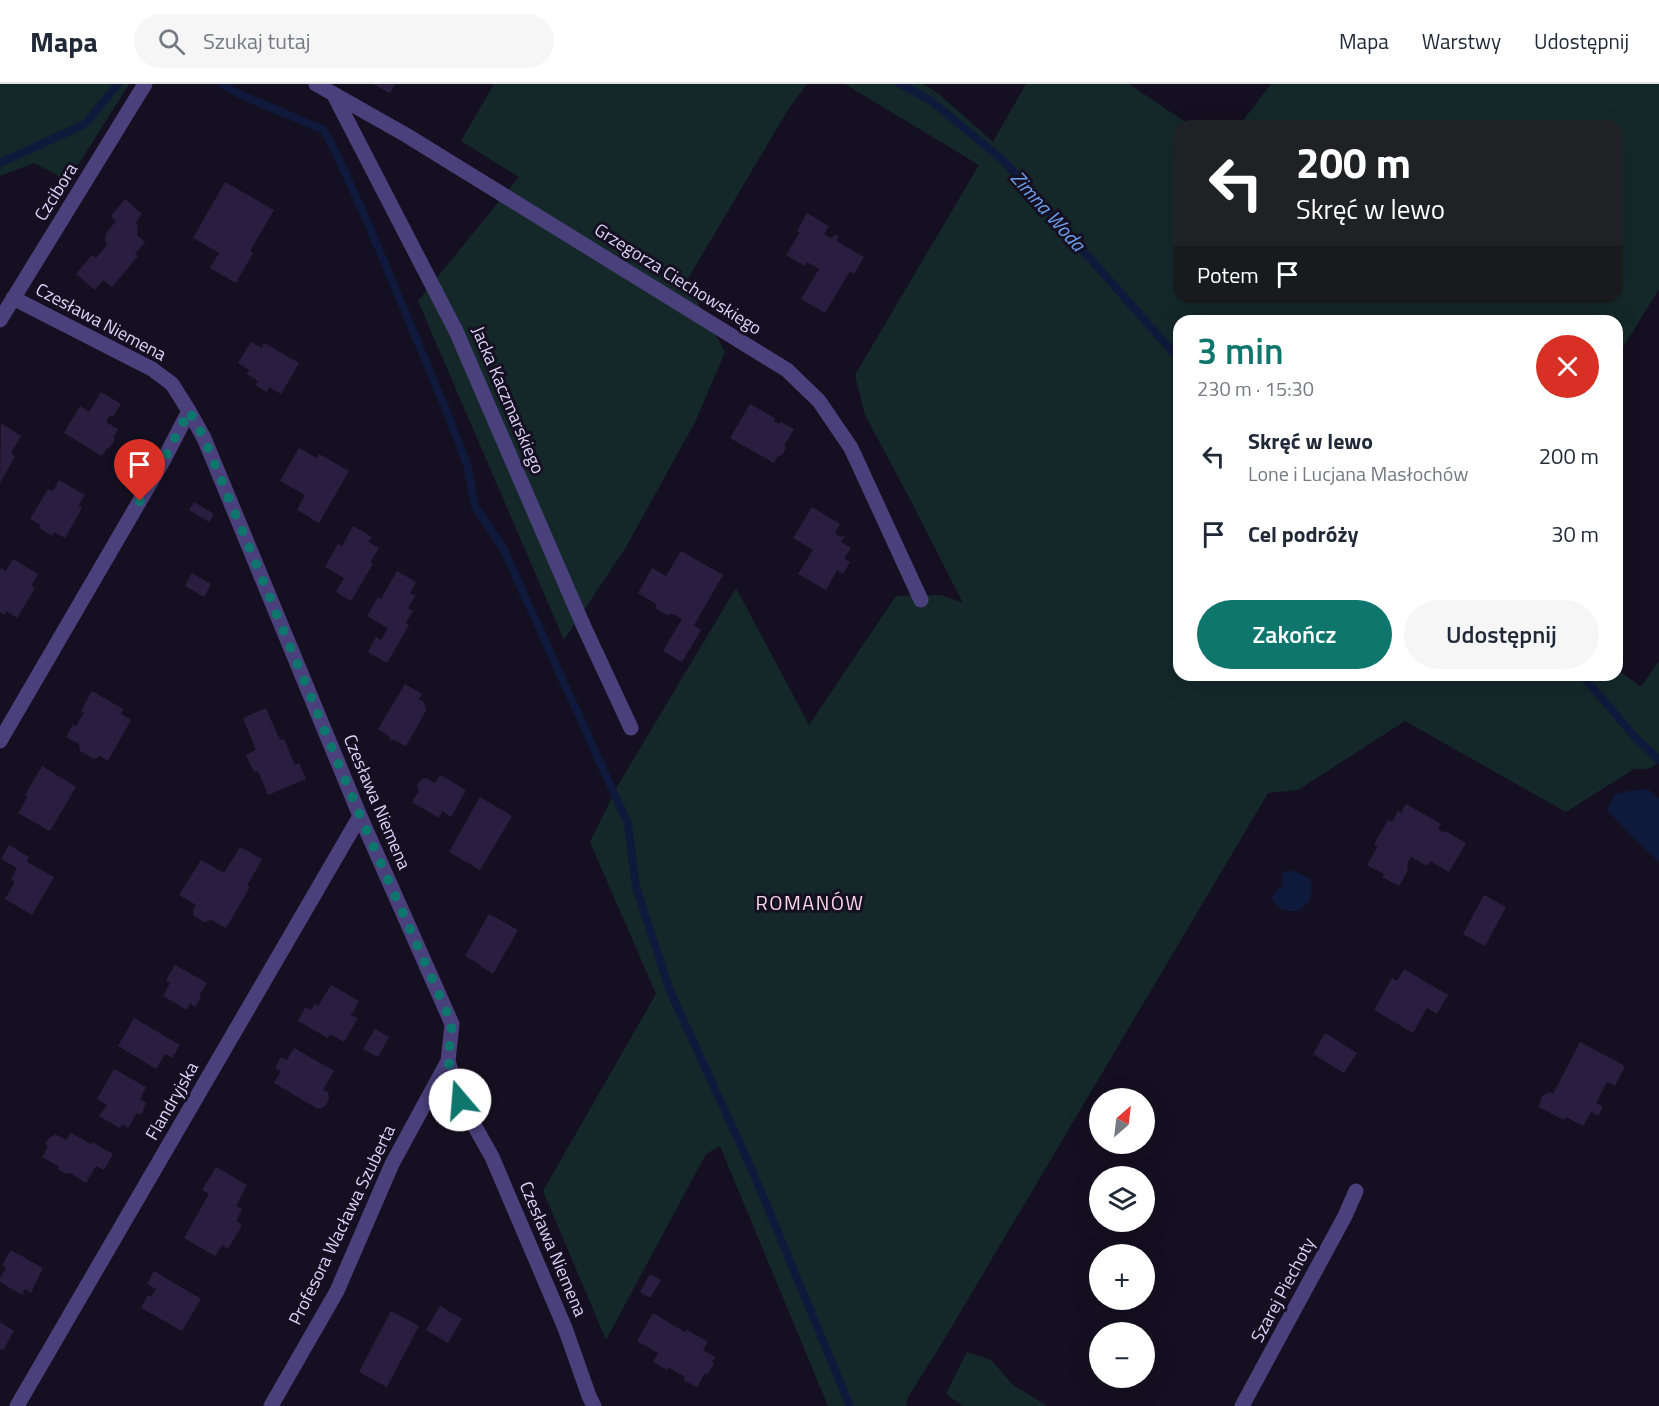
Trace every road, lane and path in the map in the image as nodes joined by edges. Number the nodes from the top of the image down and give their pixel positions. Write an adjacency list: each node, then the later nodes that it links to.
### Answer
1 (145, 84): 4 (street, Czcibora)
2 (316, 84): 3 (street, Grzegorza Ciechowskiego)
3 (334, 95): 7 (street, Grzegorza Ciechowskiego); 8 (street, Jacka Kaczmarskiego)
4 (13, 298): 5 (street, Czcibora); 6 (street, Czesława Niemena)
5 (0, 320)
6 (189, 411): 9 (street); 10 (street, Czesława Niemena)
7 (921, 600)
8 (631, 728)
9 (0, 741)
10 (360, 816): 11 (street, Czesława Niemena); 14 (street, Flandryjska)
11 (448, 1061): 13 (street, Czesława Niemena); 15 (street, Profesora Wacława Szuberta)
12 (1356, 1191): 16 (street, Szarej Piechoty)
13 (588, 1403)
14 (17, 1406)
15 (271, 1406)
16 (1242, 1406)

